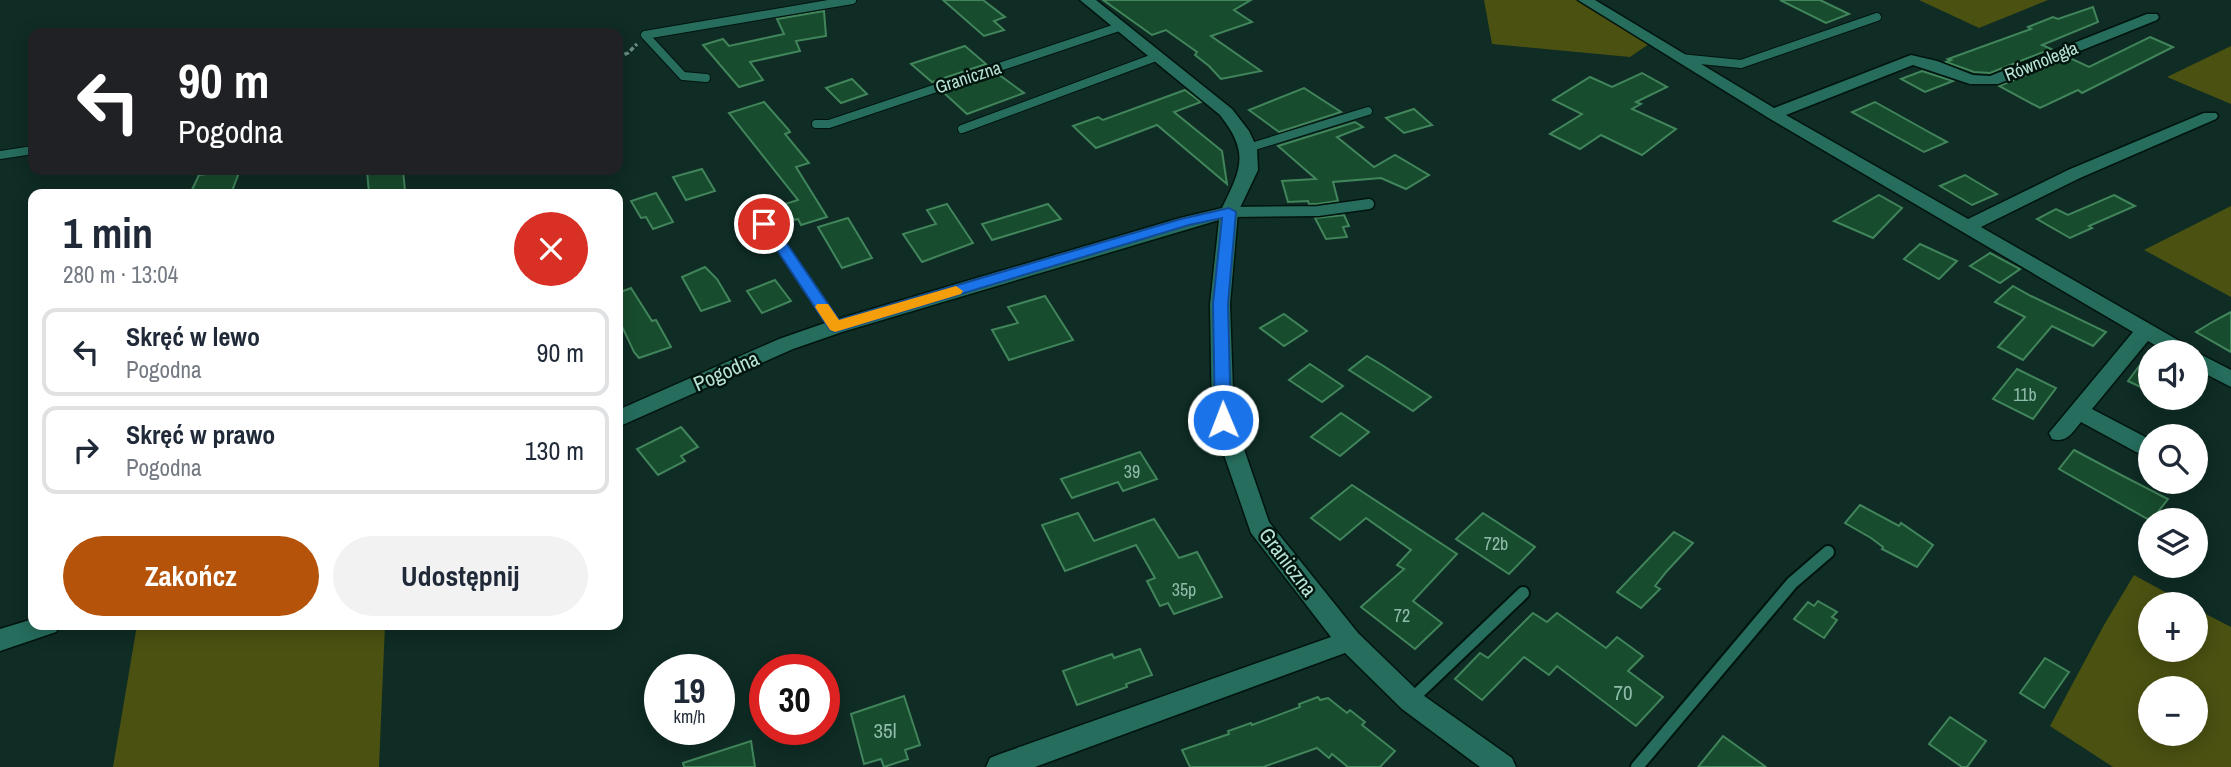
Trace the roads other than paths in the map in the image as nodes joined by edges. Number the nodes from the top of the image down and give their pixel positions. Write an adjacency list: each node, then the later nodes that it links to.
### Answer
1 (852, 0): 9 (lane)
2 (1087, 0): 6 (street)
3 (1585, 0): 8 (street)
4 (1877, 17): 8 (lane)
5 (2152, 17): 11 (street, Równoległa)
6 (1119, 27): 7 (street); 13 (lane, Graniczna)
7 (1156, 57): 14 (lane); 15 (street)
8 (1680, 58): 11 (street)
9 (706, 78)
10 (1368, 111): 15 (lane)
11 (1773, 114): 21 (street)
12 (2210, 116): 21 (street)
13 (816, 124)
14 (961, 129)
15 (1248, 148): 20 (street, Graniczna)
16 (28, 151): 17 (lane)
17 (0, 155)
18 (1369, 204): 20 (lane)
19 (751, 209): 22 (lane)
20 (1229, 212): 22 (street, Pogodna); 35 (street, Graniczna)
21 (1969, 226): 23 (street)
22 (835, 327): 28 (street, Pogodna)
23 (2146, 330): 24 (street); 27 (street)
24 (2163, 340)
25 (2208, 366): 26 (street)
26 (2231, 380)
27 (2078, 411): 29 (street); 30 (street)
28 (623, 417)
29 (2060, 433)
30 (2138, 443)
31 (1828, 552): 39 (lane)
32 (1523, 593): 36 (lane)
33 (31, 630): 34 (street)
34 (0, 640)
35 (1349, 641): 36 (street, Graniczna); 37 (street)
36 (1411, 701): 38 (street, Graniczna)
37 (1000, 767)
38 (1503, 767)
39 (1637, 767)

